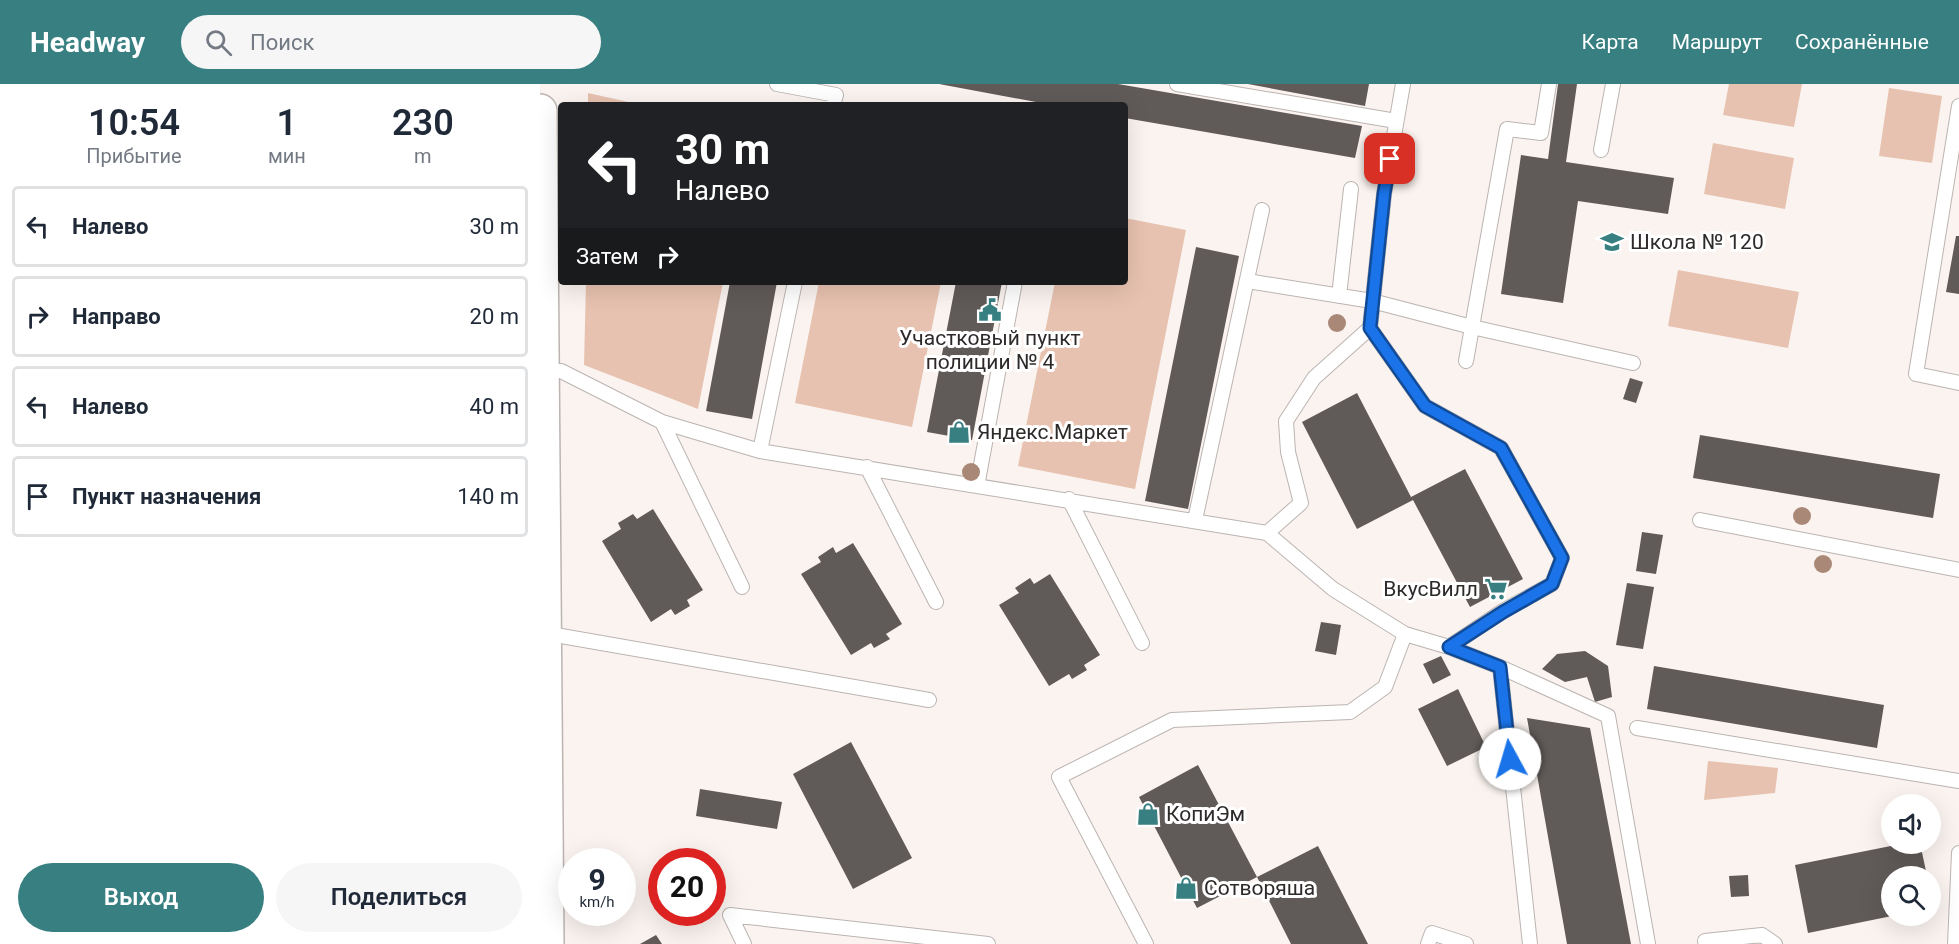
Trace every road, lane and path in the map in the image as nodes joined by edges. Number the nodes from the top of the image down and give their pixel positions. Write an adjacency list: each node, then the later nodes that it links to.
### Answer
1 (777, 84): 6 (lane)
2 (1177, 84): 9 (lane)
3 (1403, 84): 9 (lane)
4 (1549, 84): 18 (lane)
5 (1613, 84): 10 (lane)
6 (834, 102)
7 (1959, 106): 23 (lane)
8 (540, 111): 22 (main road)
9 (1396, 121): 17 (lane)
10 (1601, 150)
11 (1351, 189): 16 (lane)
12 (1262, 210): 13 (lane)
13 (1248, 281): 16 (lane); 29 (lane)
14 (794, 285): 25 (lane)
15 (1014, 285): 27 (lane)
16 (1339, 296): 17 (lane)
17 (1372, 302): 18 (lane); 19 (lane)
18 (1472, 327): 20 (lane); 21 (lane)
19 (1370, 328): 31 (lane); 38 (lane)
20 (1466, 361)
21 (1634, 363)
22 (542, 371): 24 (lane); 35 (main road)
23 (1959, 383)
24 (662, 422): 25 (lane); 33 (lane)
25 (760, 451): 26 (lane)
26 (867, 467): 27 (lane); 34 (lane)
27 (977, 486): 28 (lane)
28 (1069, 500): 29 (lane); 37 (lane)
29 (1195, 520): 31 (lane)
30 (1700, 520): 32 (lane)
31 (1267, 533): 36 (lane)
32 (1959, 570)
33 (742, 587)
34 (936, 602)
35 (544, 633): 40 (lane); 46 (main road)
36 (1406, 634): 38 (lane); 49 (lane)
37 (1142, 643)
38 (1449, 647): 39 (lane)
39 (1500, 667): 52 (lane); 53 (lane)
40 (929, 700)
41 (1637, 728): 42 (lane)
42 (1959, 781)
43 (1959, 853): 55 (lane)
44 (910, 939): 47 (lane); 48 (lane)
45 (1705, 941): 54 (lane)
46 (547, 944)
47 (744, 944)
48 (988, 944)
49 (1146, 944)
50 (1428, 944): 51 (lane)
51 (1466, 944)
52 (1530, 944)
53 (1648, 944)
54 (1775, 944)
55 (1955, 944)

